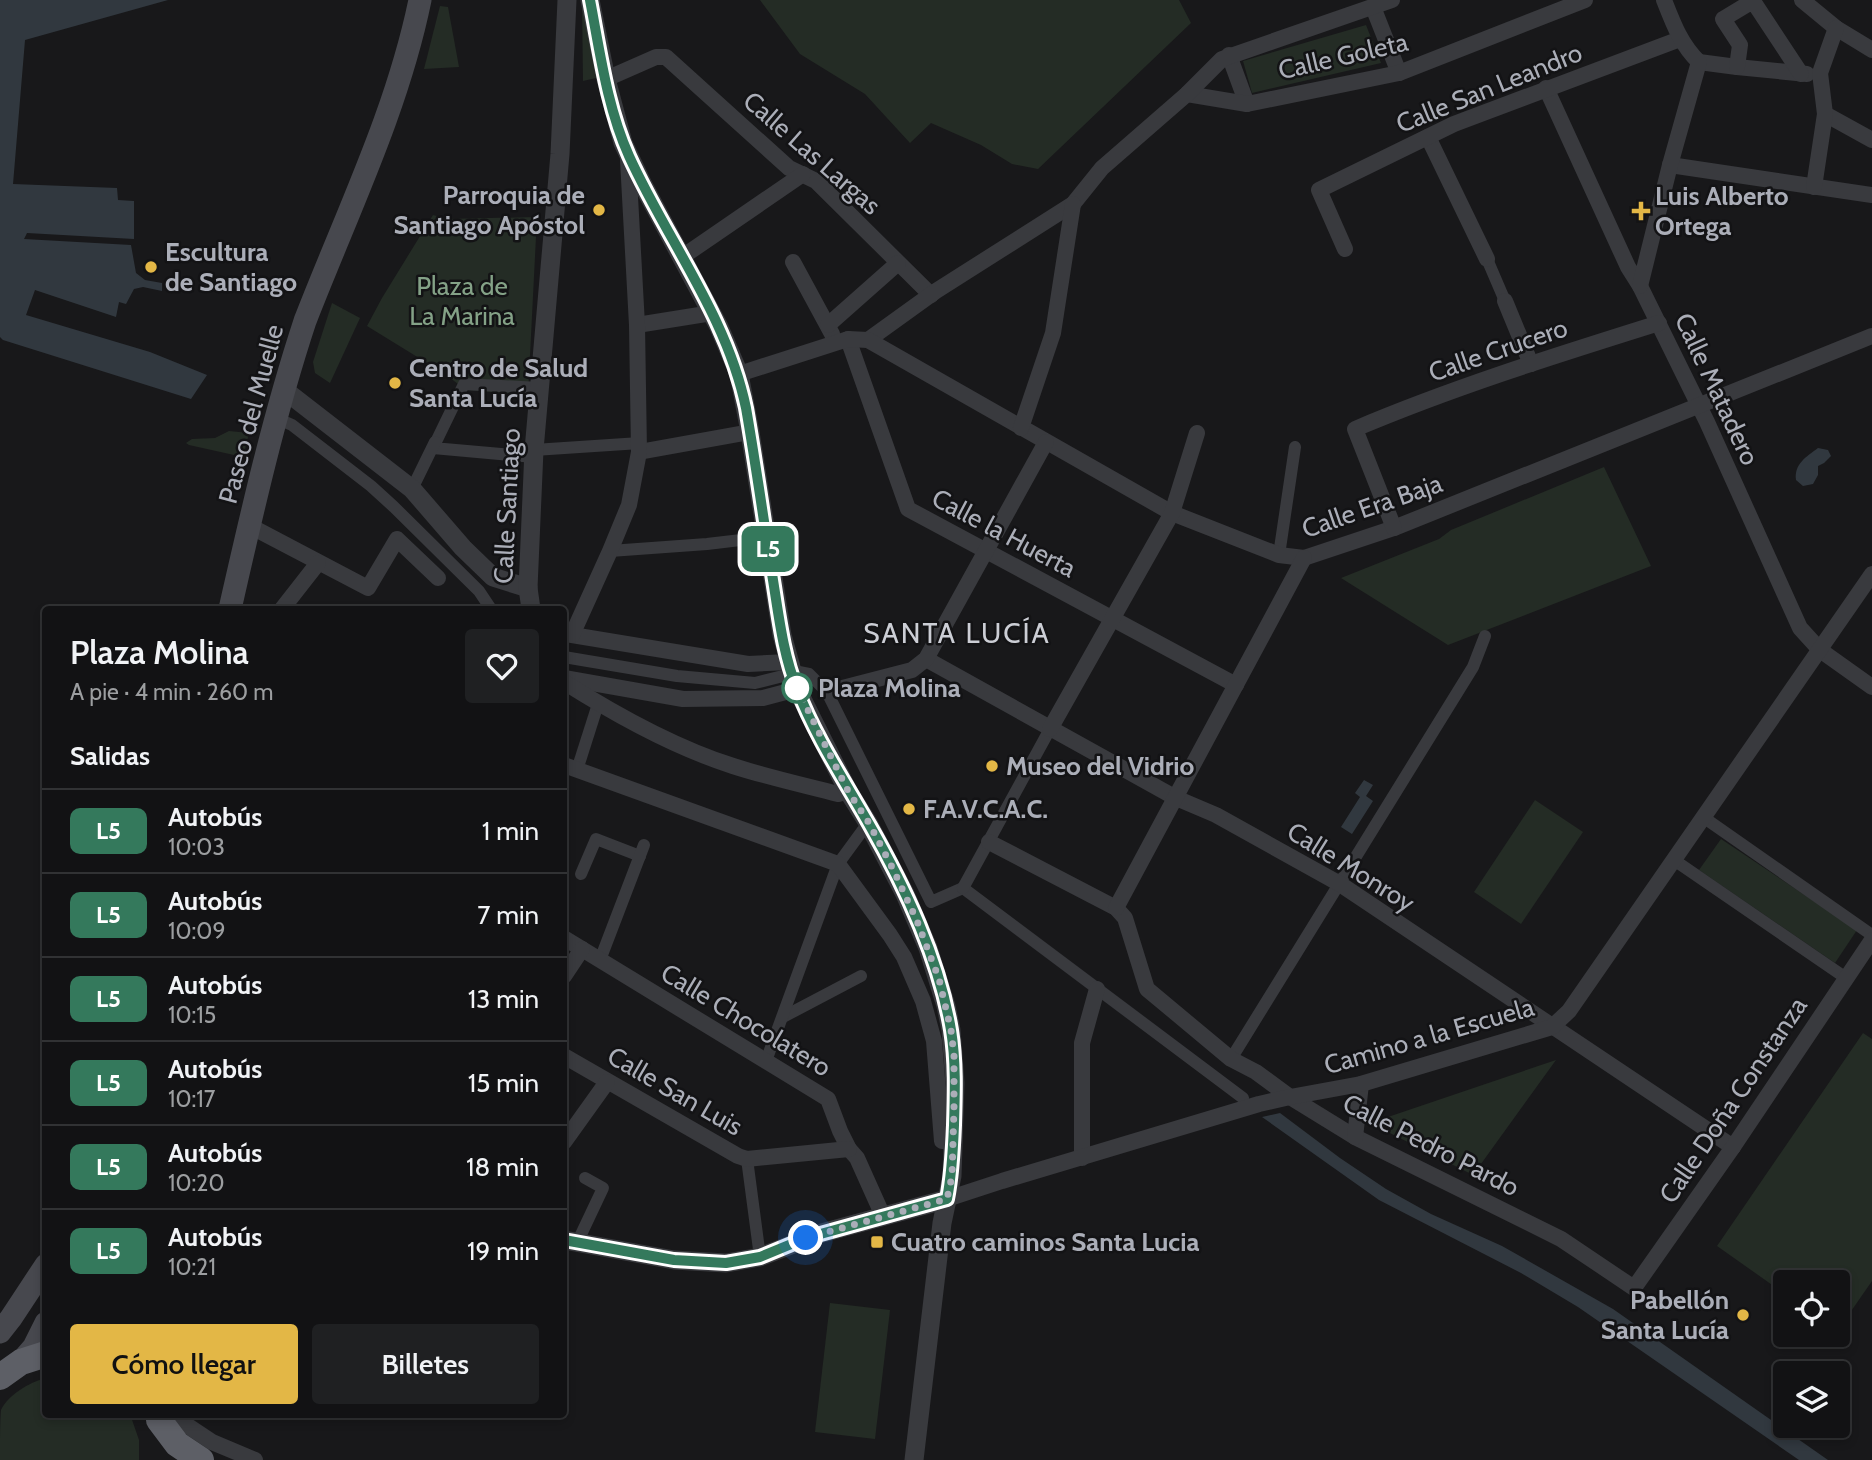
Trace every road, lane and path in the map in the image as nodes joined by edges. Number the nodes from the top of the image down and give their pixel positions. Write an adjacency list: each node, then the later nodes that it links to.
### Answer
1 (420, 0): 49 (main road, Paseo del Muelle)
2 (567, 0): 48 (street, Calle Santiago)
3 (590, 0): 18 (street)
4 (1392, 0): 8 (street)
5 (1585, 0): 15 (street, Calle Goleta)
6 (1664, 0): 10 (street)
7 (1809, 3): 9 (street)
8 (1373, 6): 12 (street); 15 (street)
9 (1836, 28): 11 (street); 16 (street)
10 (1680, 39): 13 (street); 19 (street, Calle San Leandro)
11 (1872, 50)
12 (1229, 55): 20 (street); 21 (street)
13 (1699, 62): 14 (street); 26 (street)
14 (1737, 67): 17 (street); 17 (street)
15 (1399, 73): 21 (street, Calle Goleta)
16 (1820, 73): 17 (street); 22 (street)
17 (1801, 74)
18 (606, 79): 25 (street); 27 (street, Calle Las Largas)
19 (1546, 88): 23 (street, Calle San Leandro); 36 (street, Calle Matadero)
20 (1187, 94): 21 (street, Calle Goleta); 30 (street)
21 (1247, 104)
22 (1825, 114): 24 (street); 28 (street)
23 (1428, 137): 31 (street, Calle San Leandro); 33 (street)
24 (1872, 140)
25 (623, 143): 32 (street); 41 (street)
26 (1671, 164): 28 (street); 36 (street)
27 (803, 174): 32 (street); 35 (street, Calle Las Largas)
28 (1814, 187): 29 (street)
29 (1872, 195)
30 (1073, 204): 37 (street); 52 (street)
31 (1345, 249)
32 (682, 257): 39 (street)
33 (1487, 259): 38 (street)
34 (793, 262): 42 (street, Calle la Huerta)
35 (898, 263): 37 (street, Calle Las Largas); 42 (street)
36 (1640, 286): 40 (street, Calle Matadero)
37 (931, 295): 44 (street)
38 (1505, 301): 46 (street)
39 (712, 313): 41 (street); 47 (street)
40 (1659, 323): 46 (street, Calle Crucero); 50 (street, Calle Matadero)
41 (637, 325): 57 (street)
42 (828, 325): 45 (street, Calle la Huerta)
43 (1872, 336): 50 (street, Calle Era Baja)
44 (868, 340): 45 (street); 52 (street, Calle Era Baja)
45 (842, 341): 47 (street); 65 (street, Calle la Huerta)
46 (1531, 364): 62 (street, Calle Crucero)
47 (738, 374): 53 (street)
48 (540, 388): 58 (street, Calle Santiago); 58 (street); 59 (street)
49 (283, 389): 51 (main road, Paseo del Muelle); 59 (street)
50 (1698, 405): 62 (street, Calle Era Baja); 79 (street, Calle Matadero)
51 (276, 418): 61 (main road, Paseo del Muelle); 74 (street)
52 (1021, 428): 55 (street, Calle Era Baja)
53 (750, 432): 57 (street); 63 (street)
54 (1197, 433): 60 (street)
55 (1046, 442): 60 (street, Calle Era Baja); 65 (street)
56 (1295, 447): 66 (street)
57 (639, 448): 58 (street); 64 (street)
58 (534, 454): 71 (street, Calle Santiago)
59 (412, 489): 71 (street)
60 (1172, 513): 66 (street, Calle Era Baja); 76 (street)
61 (250, 526): 68 (street); 72 (main road, Paseo del Muelle)
62 (1394, 528): 67 (street, Calle Era Baja)
63 (766, 537): 64 (street); 82 (street)
64 (610, 551): 77 (street)
65 (985, 551): 76 (street, Calle la Huerta); 81 (street)
66 (1279, 555): 67 (street, Calle Era Baja)
67 (1304, 558): 85 (street)
68 (318, 563): 70 (street); 73 (street)
69 (1872, 573): 79 (street, Camino a la Escuela)
70 (438, 578)
71 (528, 588): 75 (street, Calle Santiago)
72 (231, 606)
73 (284, 606)
74 (489, 606)
75 (531, 606)
76 (1113, 620): 85 (street, Calle la Huerta); 89 (street)
77 (568, 633): 82 (street)
78 (1485, 636): 99 (street)
79 (1820, 650): 86 (street, Calle Matadero); 93 (street, Camino a la Escuela)
80 (567, 658): 82 (street)
81 (926, 659): 87 (street); 89 (street, Calle Monroy)
82 (793, 675): 83 (street); 87 (street); 91 (street)
83 (567, 680)
84 (567, 682): 88 (street)
85 (1236, 685): 92 (street)
86 (1872, 687)
87 (827, 692): 100 (street)
88 (598, 704): 90 (street); 91 (street)
89 (1050, 729): 92 (street, Calle Monroy); 95 (street)
90 (568, 770): 97 (street)
91 (848, 791): 94 (street)
92 (1176, 798): 99 (street, Calle Monroy); 101 (street)
93 (1703, 817): 96 (street, Camino a la Escuela); 102 (street)
94 (869, 823): 97 (street); 122 (street)
95 (989, 842): 100 (street); 101 (street)
96 (1674, 860): 109 (street); 112 (street, Camino a la Escuela)
97 (838, 864): 111 (street); 122 (street)
98 (581, 874): 106 (street)
99 (1340, 884): 112 (street, Calle Monroy); 114 (street)
100 (963, 888): 110 (street)
101 (1116, 908): 114 (street, Calle Pedro Pardo)
102 (1872, 934)
103 (567, 940): 105 (street, Calle Chocolatero)
104 (1872, 940): 109 (street, Calle Doña Constanza)
105 (582, 949): 106 (street, Calle Chocolatero); 107 (street)
106 (600, 960): 115 (street, Calle Chocolatero)
107 (567, 972)
108 (861, 976): 111 (street)
109 (1846, 978): 123 (street, Calle Doña Constanza)
110 (1097, 989): 119 (street); 125 (street)
111 (783, 1017): 115 (street)
112 (1552, 1027): 117 (street, Camino a la Escuela); 123 (street, Calle Monroy)
113 (567, 1058): 116 (street, Calle San Luis)
114 (1231, 1059): 118 (street, Calle Pedro Pardo)
115 (766, 1062): 124 (street, Calle Chocolatero)
116 (607, 1082): 121 (street); 126 (street, Calle San Luis)
117 (1362, 1084): 118 (street, Camino a la Escuela); 120 (street)
118 (1290, 1097): 120 (street, Calle Pedro Pardo); 125 (street, Camino a la Escuela)
119 (1243, 1098)
120 (1355, 1137): 133 (street, Calle Pedro Pardo)
121 (567, 1138)
122 (953, 1140): 128 (street)
123 (1733, 1147): 133 (street, Calle Doña Constanza)
124 (849, 1149): 126 (street, Calle San Luis); 129 (street, Calle Chocolatero)
125 (1082, 1158): 128 (street, Camino a la Escuela)
126 (747, 1159): 131 (street)
127 (585, 1178): 130 (street)
128 (947, 1199): 129 (street); 143 (street)
129 (883, 1216): 131 (street)
130 (570, 1242): 131 (street)
131 (760, 1257)
132 (42, 1271): 135 (main road)
133 (1634, 1288)
134 (42, 1331): 136 (main road)
135 (0, 1332)
136 (22, 1364)
137 (162, 1418): 140 (highway)
138 (163, 1418): 141 (highway)
139 (166, 1418): 142 (street)
140 (164, 1460)
141 (201, 1460)
142 (255, 1460)
143 (914, 1460)

